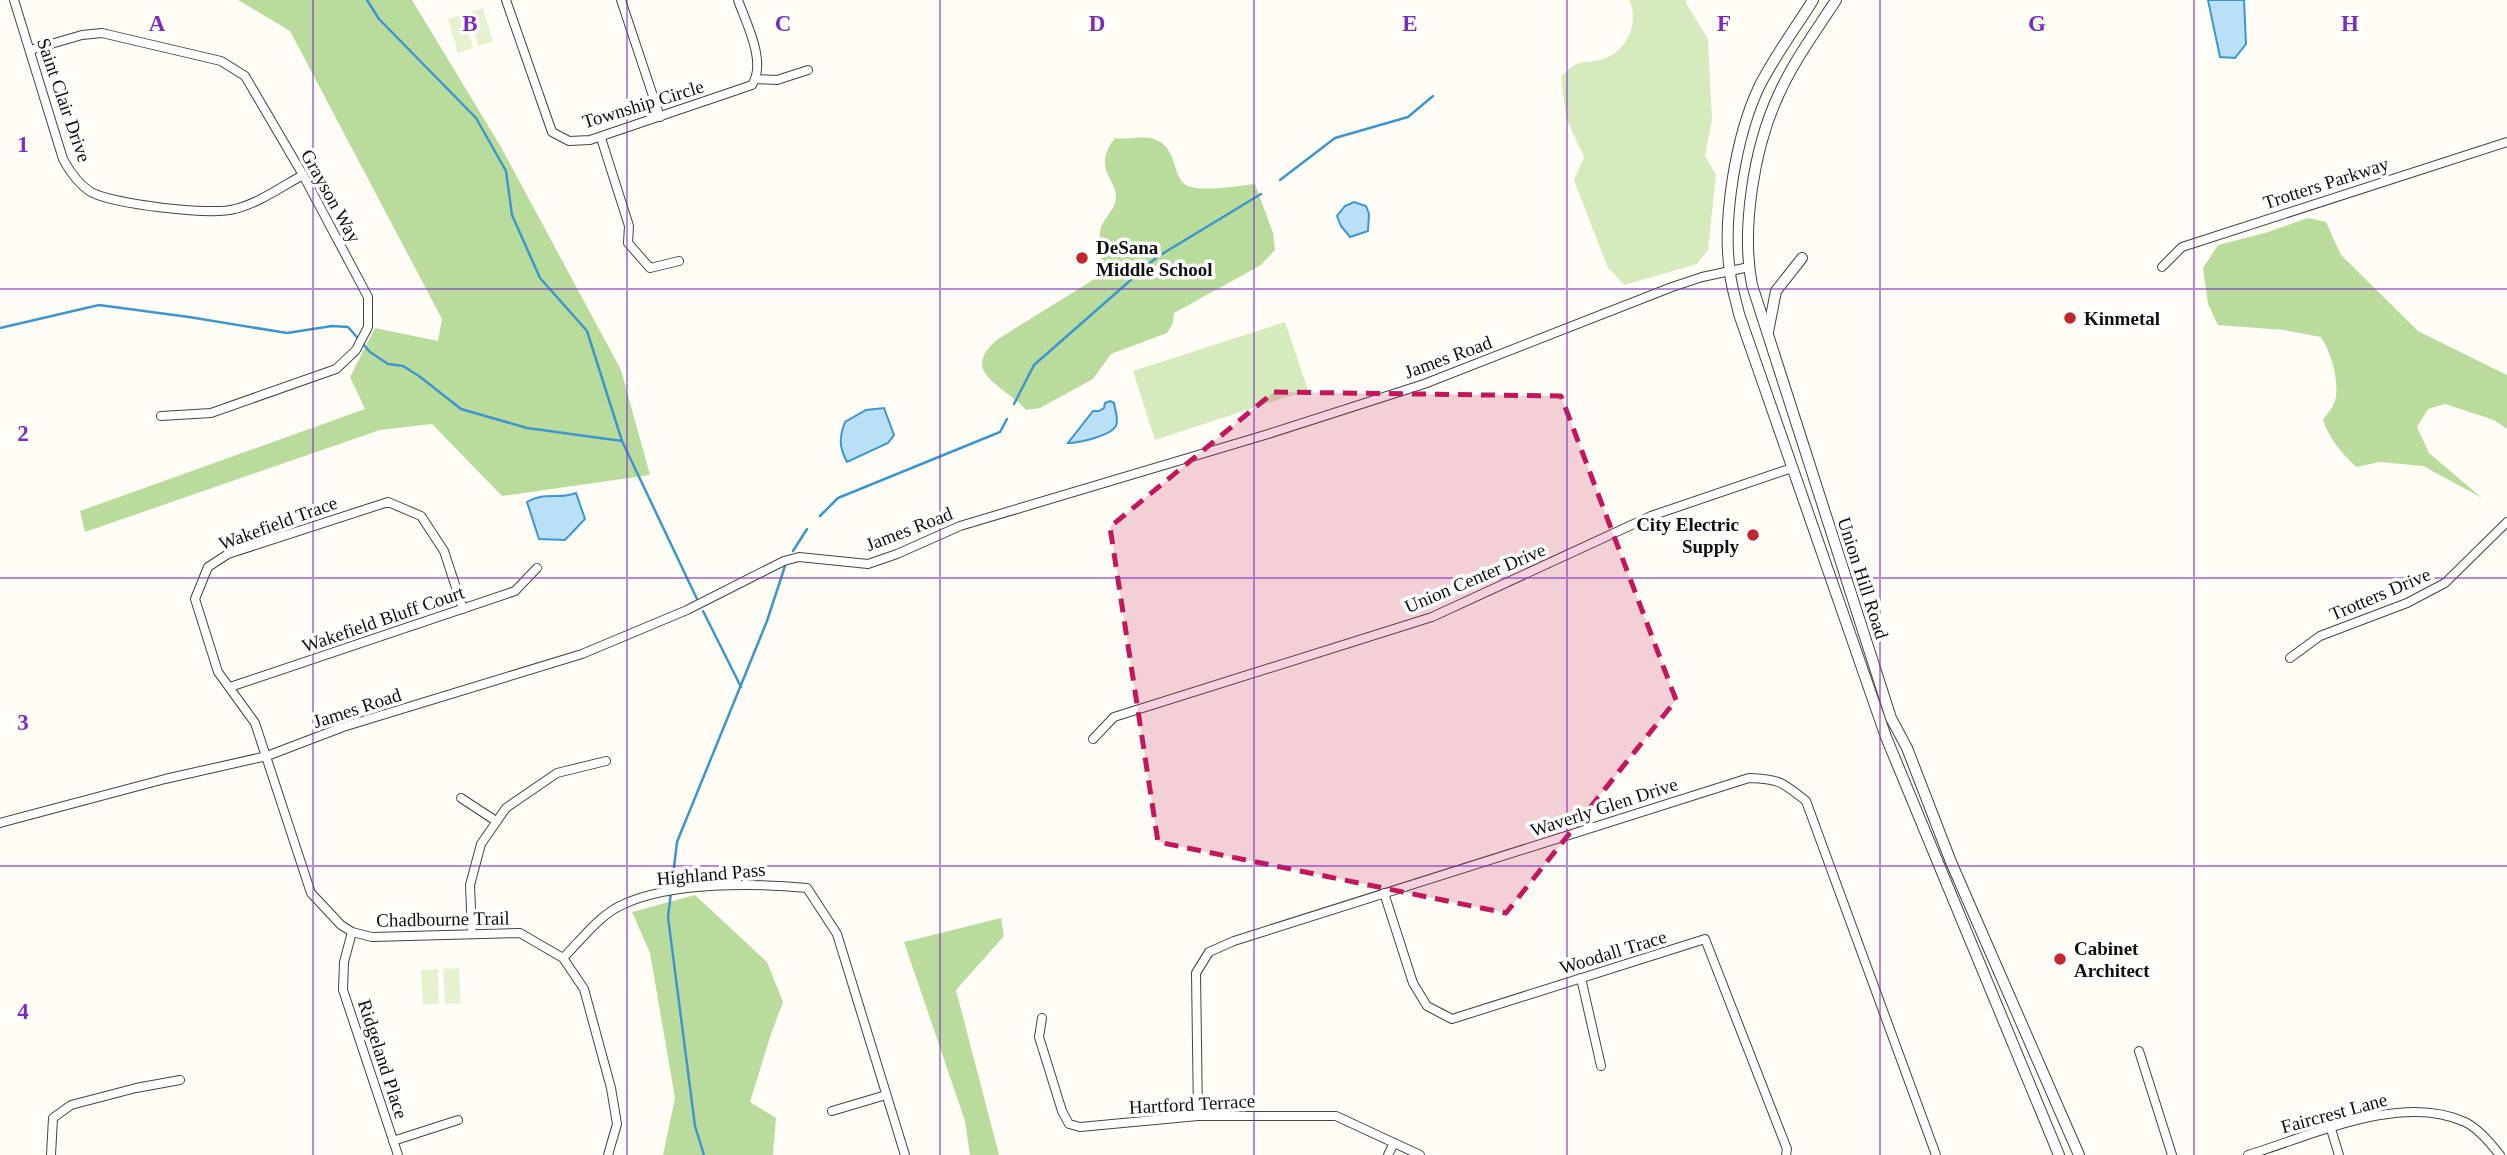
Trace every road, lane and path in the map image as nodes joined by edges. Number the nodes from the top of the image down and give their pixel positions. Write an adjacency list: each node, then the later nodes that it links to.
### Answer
1 (14, 0): 7 (street, Saint Clair Drive)
2 (506, 0): 11 (street, Township Circle)
3 (621, 0): 10 (street)
4 (738, 0): 9 (street)
5 (1813, 0): 18 (street, Union Hill Road)
6 (1836, 0): 16 (street, Union Hill Road)
7 (30, 50): 13 (street, Grayson Way); 13 (street, Saint Clair Drive)
8 (808, 70): 9 (street)
9 (755, 79): 10 (street, Township Circle)
10 (660, 117): 11 (street, Township Circle)
11 (601, 138): 15 (street)
12 (2506, 145): 17 (street, Trotters Parkway)
13 (303, 175): 20 (street, Grayson Way)
14 (1802, 258): 19 (street)
15 (680, 261)
16 (1749, 267): 18 (street, James Road); 19 (street, Union Hill Road)
17 (2162, 267)
18 (1729, 271): 21 (street, Union Hill Road); 28 (street, James Road)
19 (1768, 336): 58 (street, Union Hill Road)
20 (161, 415)
21 (1792, 468): 27 (street, Union Center Drive); 57 (street, Union Hill Road)
22 (2506, 526): 25 (street, Trotters Drive)
23 (537, 568): 24 (street, Wakefield Bluff Court)
24 (463, 609): 26 (street, Wakefield Bluff Court); 26 (street, Wakefield Trace)
25 (2290, 658)
26 (230, 687): 28 (street, Wakefield Trace)
27 (1093, 739)
28 (267, 756): 32 (street, James Road); 34 (street, Chadbourne Trail)
29 (606, 761): 31 (street)
30 (461, 798): 31 (street)
31 (496, 821): 35 (street)
32 (0, 823)
33 (1384, 893): 37 (street, Woodall Trace); 44 (street, Waverly Glen Drive); 56 (street, Waverly Glen Drive)
34 (352, 932): 35 (street, Chadbourne Trail); 47 (street, Ridgeland Place)
35 (472, 934): 36 (street, Chadbourne Trail)
36 (563, 958): 42 (street, Highland Pass); 51 (street, Chadbourne Trail)
37 (1581, 978): 40 (street); 55 (street, Woodall Trace)
38 (1042, 1018): 44 (street, Hartford Terrace)
39 (2139, 1051): 59 (street)
40 (1601, 1066)
41 (180, 1080): 49 (street)
42 (886, 1095): 43 (street); 52 (street, Highland Pass)
43 (832, 1111)
44 (1198, 1116): 48 (street, Hartford Terrace)
45 (458, 1121): 47 (street)
46 (2331, 1129): 60 (street, Faircrest Lane); 61 (street); 62 (street, Faircrest Lane)
47 (393, 1141): 50 (street, Ridgeland Place)
48 (1394, 1143): 53 (street); 54 (street, Hartford Terrace)
49 (51, 1155)
50 (398, 1155)
51 (608, 1155)
52 (905, 1155)
53 (1388, 1155)
54 (1420, 1155)
55 (1786, 1155)
56 (1936, 1155)
57 (2059, 1155)
58 (2079, 1155)
59 (2172, 1155)
60 (2248, 1155)
61 (2339, 1155)
62 (2500, 1155)

